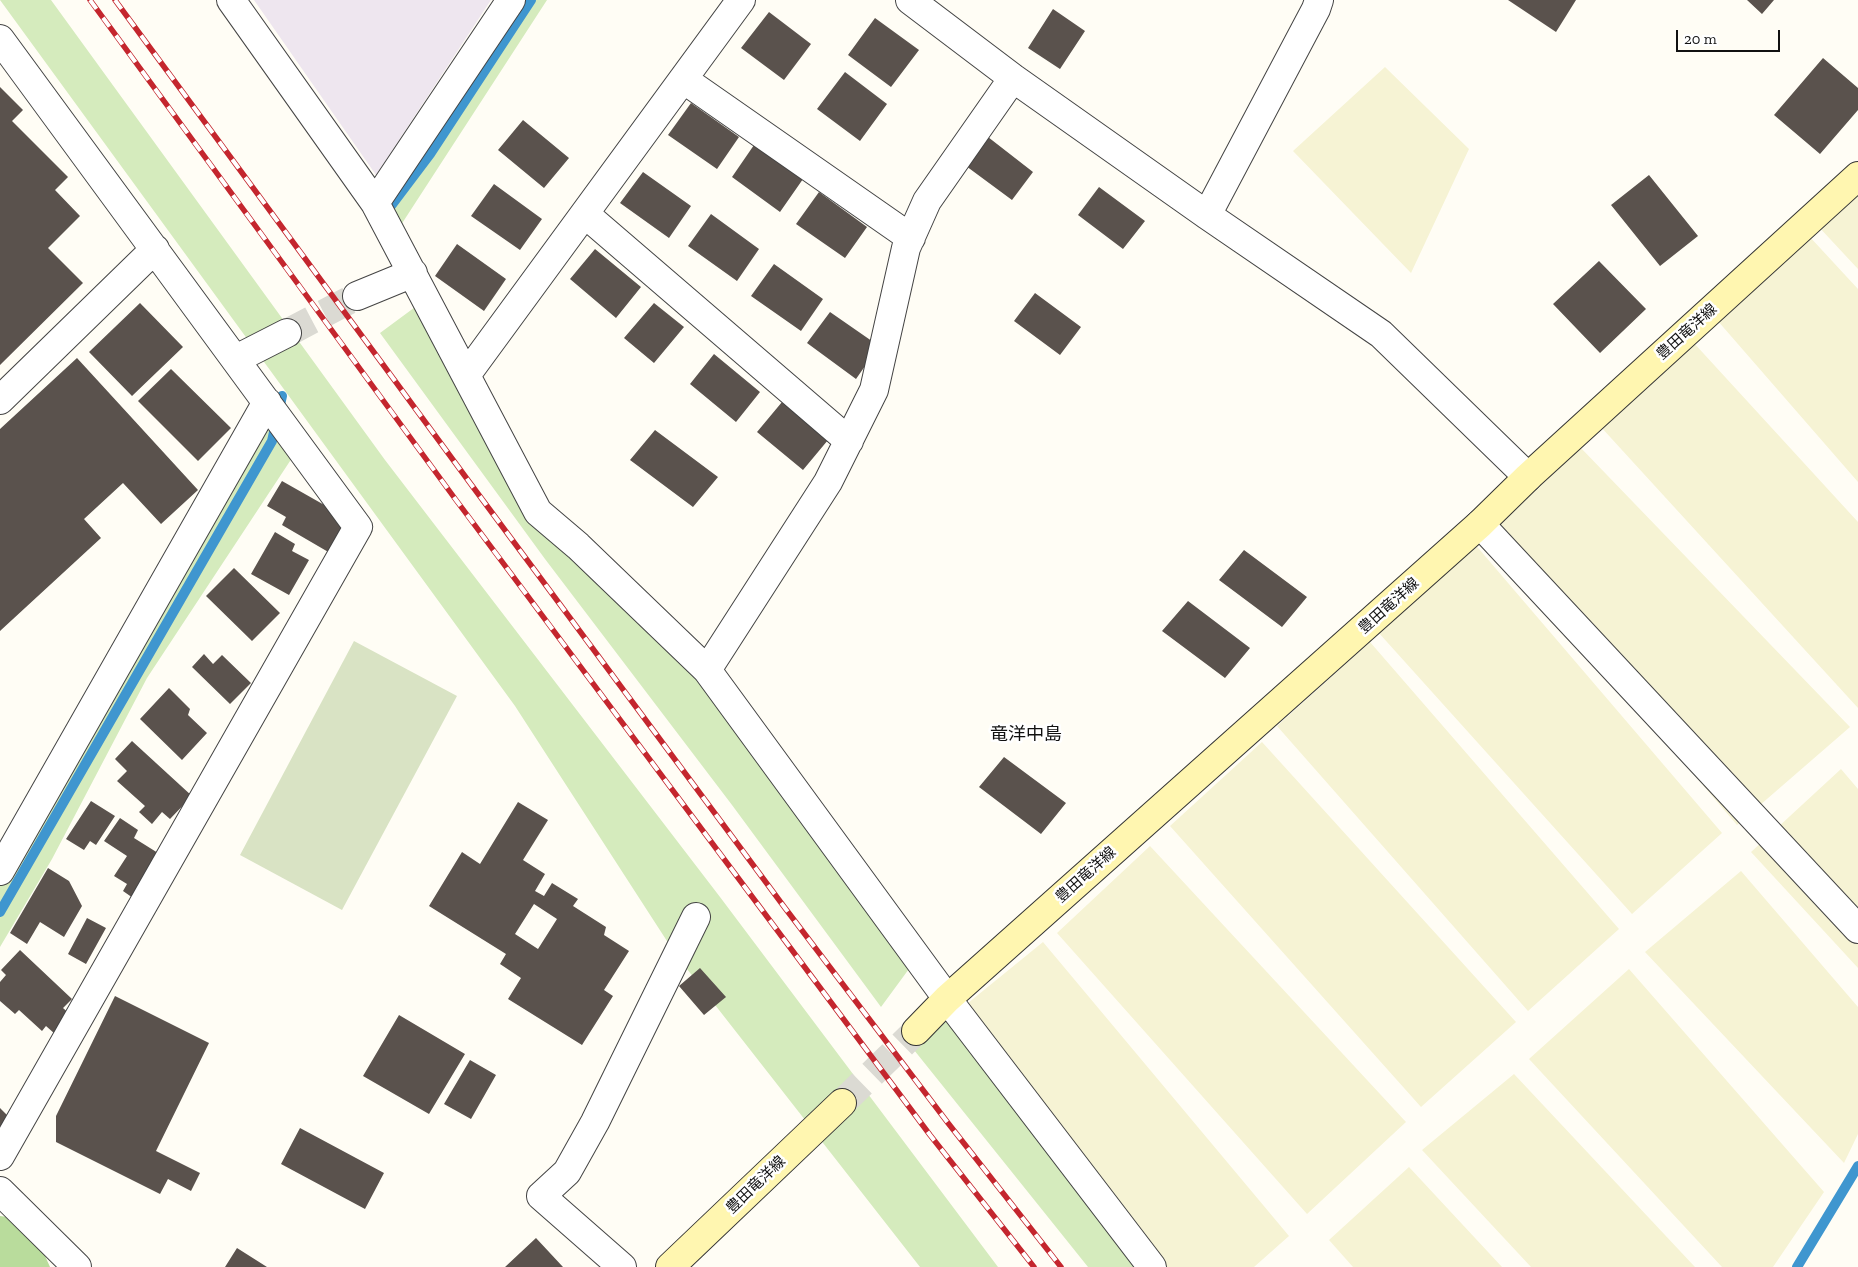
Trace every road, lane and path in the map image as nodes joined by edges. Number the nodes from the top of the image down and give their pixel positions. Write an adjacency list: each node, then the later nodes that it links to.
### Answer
1 (231, 0): 10 (street)
2 (511, 0): 10 (street)
3 (741, 0): 8 (street)
4 (910, 0): 7 (street)
5 (1319, 0): 12 (street)
6 (0, 39): 14 (street)
7 (1013, 78): 12 (street); 13 (street)
8 (683, 80): 11 (street); 13 (street)
9 (1858, 176): 23 (main road, 豊田竜洋線)
10 (375, 203): 15 (street)
11 (585, 214): 19 (street); 22 (street)
12 (1206, 215): 23 (street)
13 (911, 238): 22 (street)
14 (155, 249): 18 (street); 20 (street)
15 (412, 273): 16 (street); 19 (street)
16 (357, 296)
17 (287, 334): 18 (street)
18 (236, 359): 21 (street)
19 (467, 374): 25 (street)
20 (0, 400)
21 (267, 402): 26 (street); 32 (street)
22 (849, 441): 25 (street)
23 (1528, 477): 24 (main road, 豊田竜洋線)
24 (1480, 524): 28 (street); 29 (main road, 豊田竜洋線)
25 (707, 670): 29 (street)
26 (0, 871)
27 (696, 917): 35 (street)
28 (1858, 929)
29 (947, 999): 30 (main road, 豊田竜洋線); 37 (street)
30 (916, 1031)
31 (842, 1103): 36 (main road, 豊田竜洋線)
32 (0, 1156)
33 (0, 1191): 34 (street)
34 (77, 1267)
35 (622, 1267)
36 (670, 1267)
37 (1152, 1267)

